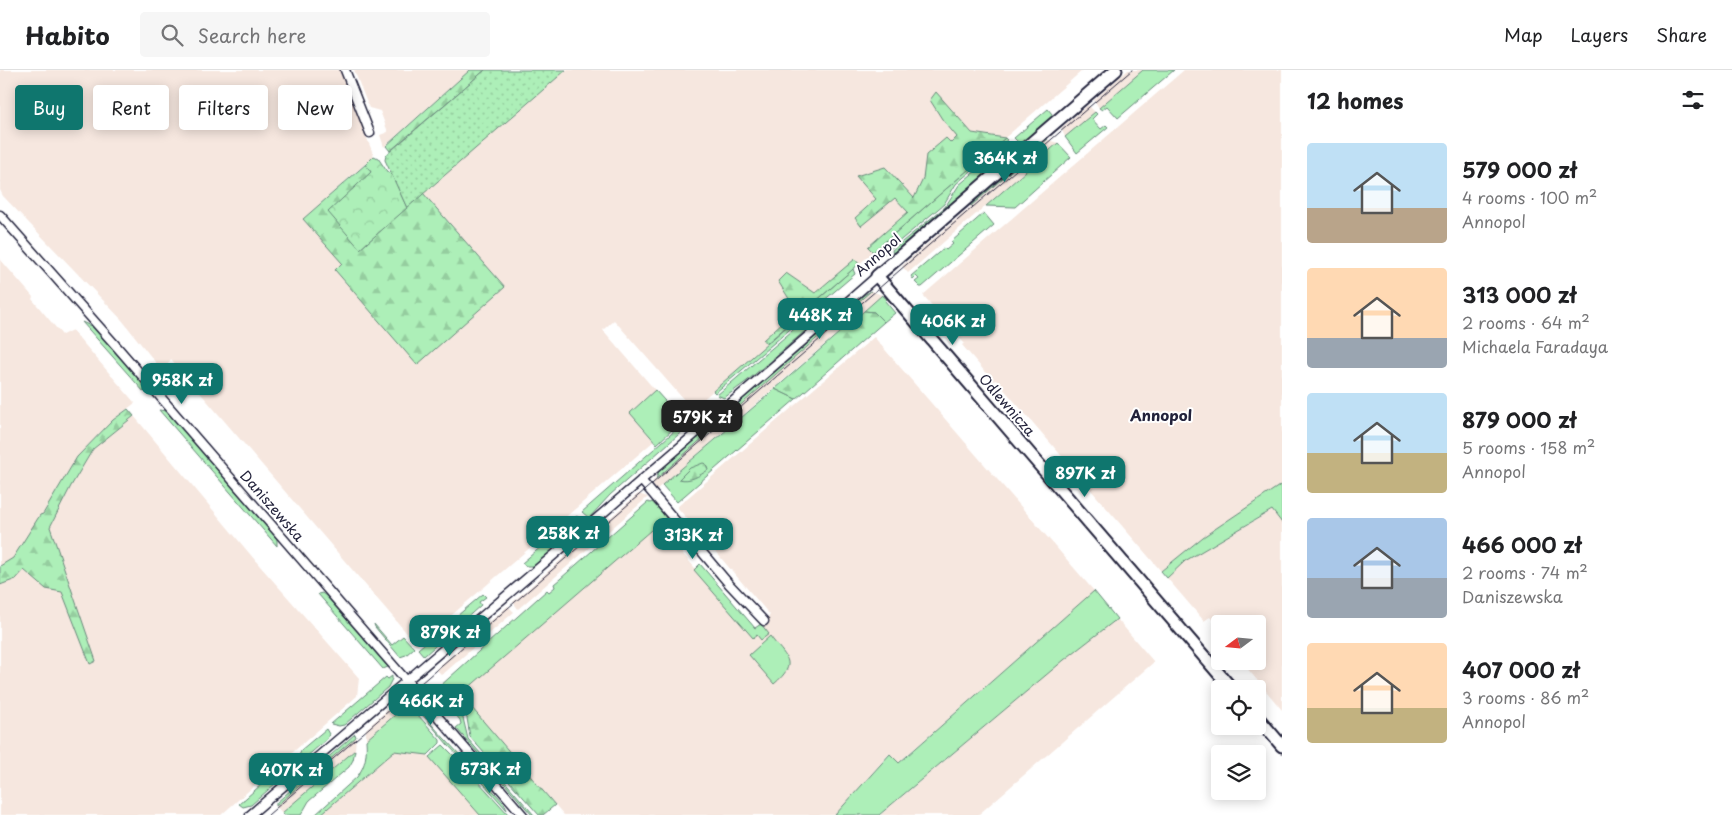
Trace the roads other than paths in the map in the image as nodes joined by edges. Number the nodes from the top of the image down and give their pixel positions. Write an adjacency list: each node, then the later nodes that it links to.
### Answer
1 (344, 70): 3 (street)
2 (1116, 70): 5 (street, Annopol)
3 (370, 133)
4 (0, 215): 9 (street, Daniszewska)
5 (877, 276): 6 (street, Annopol); 8 (street, Odlewnicza)
6 (640, 480): 7 (street); 9 (street, Annopol)
7 (764, 621)
8 (1224, 680)
9 (406, 681): 12 (street, Annopol); 13 (street, Daniszewska)
10 (1266, 727): 11 (street)
11 (1282, 746)
12 (250, 815)
13 (523, 815)

